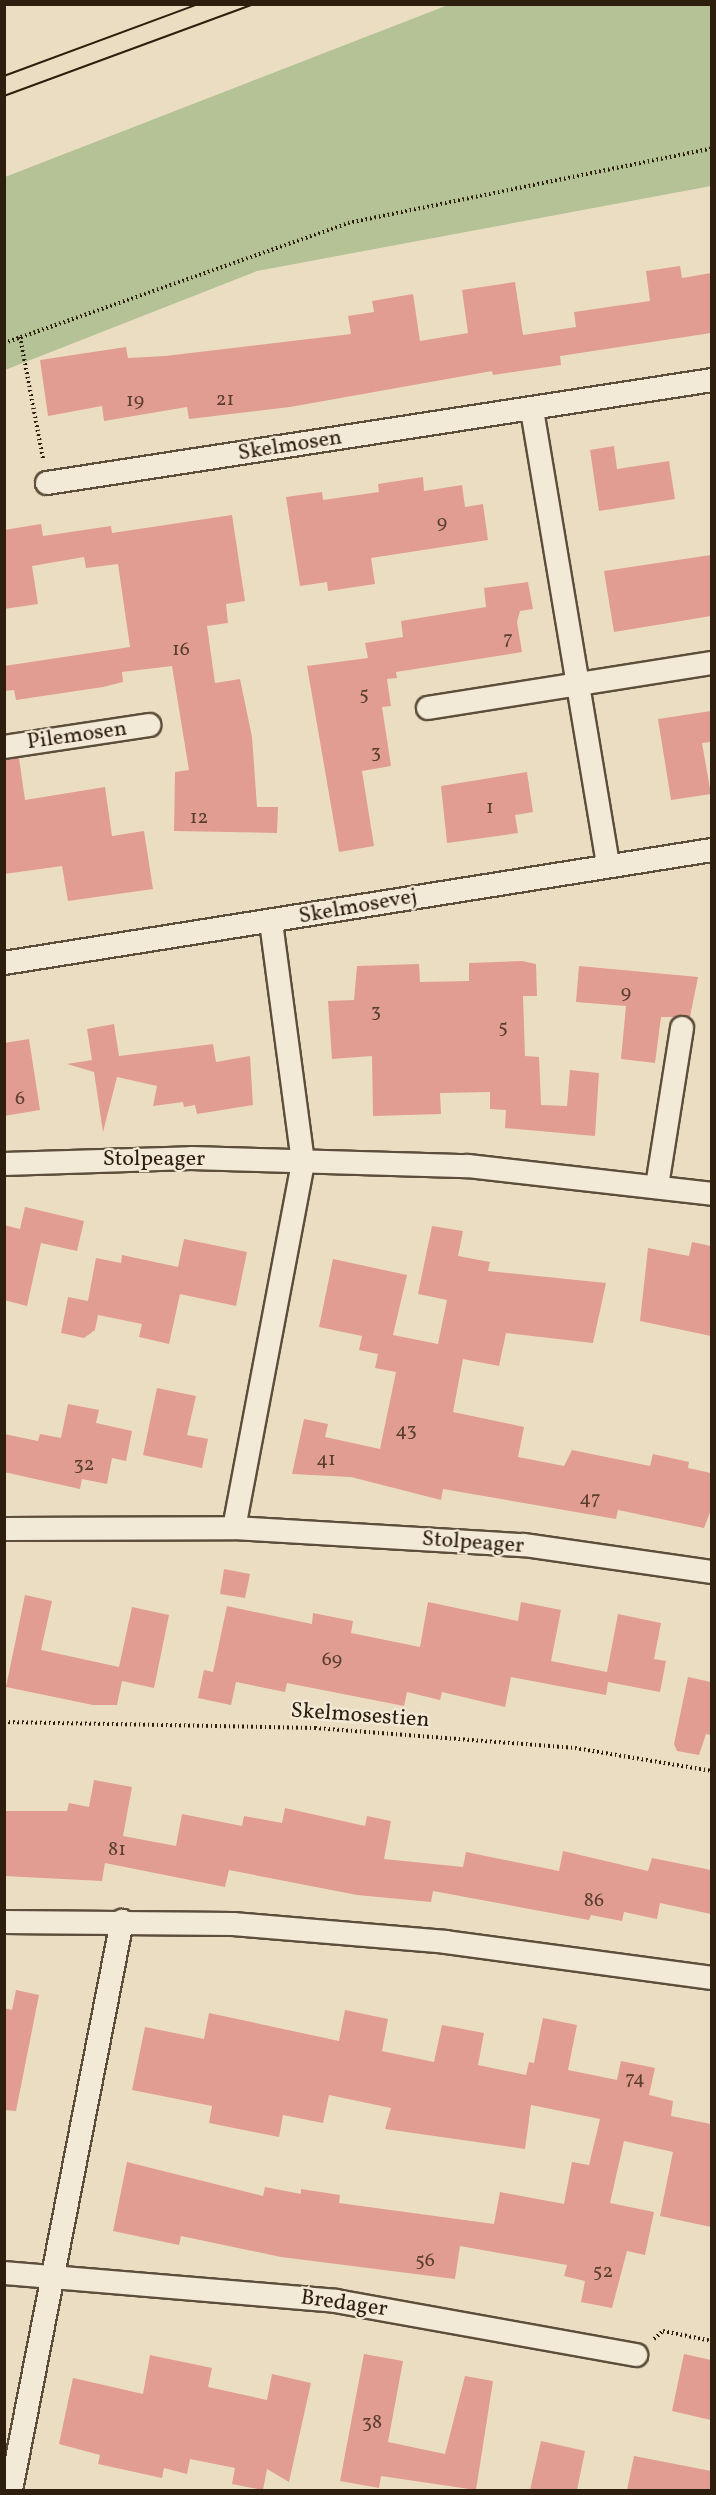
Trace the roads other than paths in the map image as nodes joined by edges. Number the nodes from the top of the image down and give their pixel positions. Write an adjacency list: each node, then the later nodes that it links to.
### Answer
1 (711, 380): 2 (street, Skelmosen)
2 (532, 410): 3 (street, Skelmosen); 5 (street)
3 (47, 483)
4 (711, 663): 5 (street)
5 (577, 684): 6 (street); 10 (street)
6 (428, 708)
7 (150, 726): 8 (street, Pilemosen)
8 (4, 747)
9 (711, 850): 10 (street, Skelmosevej)
10 (608, 865): 11 (street, Skelmosevej)
11 (271, 922): 12 (street, Skelmosevej); 14 (street)
12 (4, 963)
13 (682, 1028): 16 (street)
14 (303, 1162): 15 (street, Stolpeager); 16 (street, Stolpeager); 18 (street)
15 (4, 1164)
16 (657, 1186): 17 (street, Stolpeager)
17 (711, 1194)
18 (234, 1528): 19 (street, Stolpeager); 20 (street, Stolpeager)
19 (4, 1529)
20 (711, 1572)
21 (122, 1921): 22 (street); 23 (street); 25 (street)
22 (4, 1922)
23 (711, 1978)
24 (4, 2272): 25 (street, Bredager)
25 (49, 2275): 26 (street, Bredager); 27 (street)
26 (636, 2355)
27 (11, 2490)

